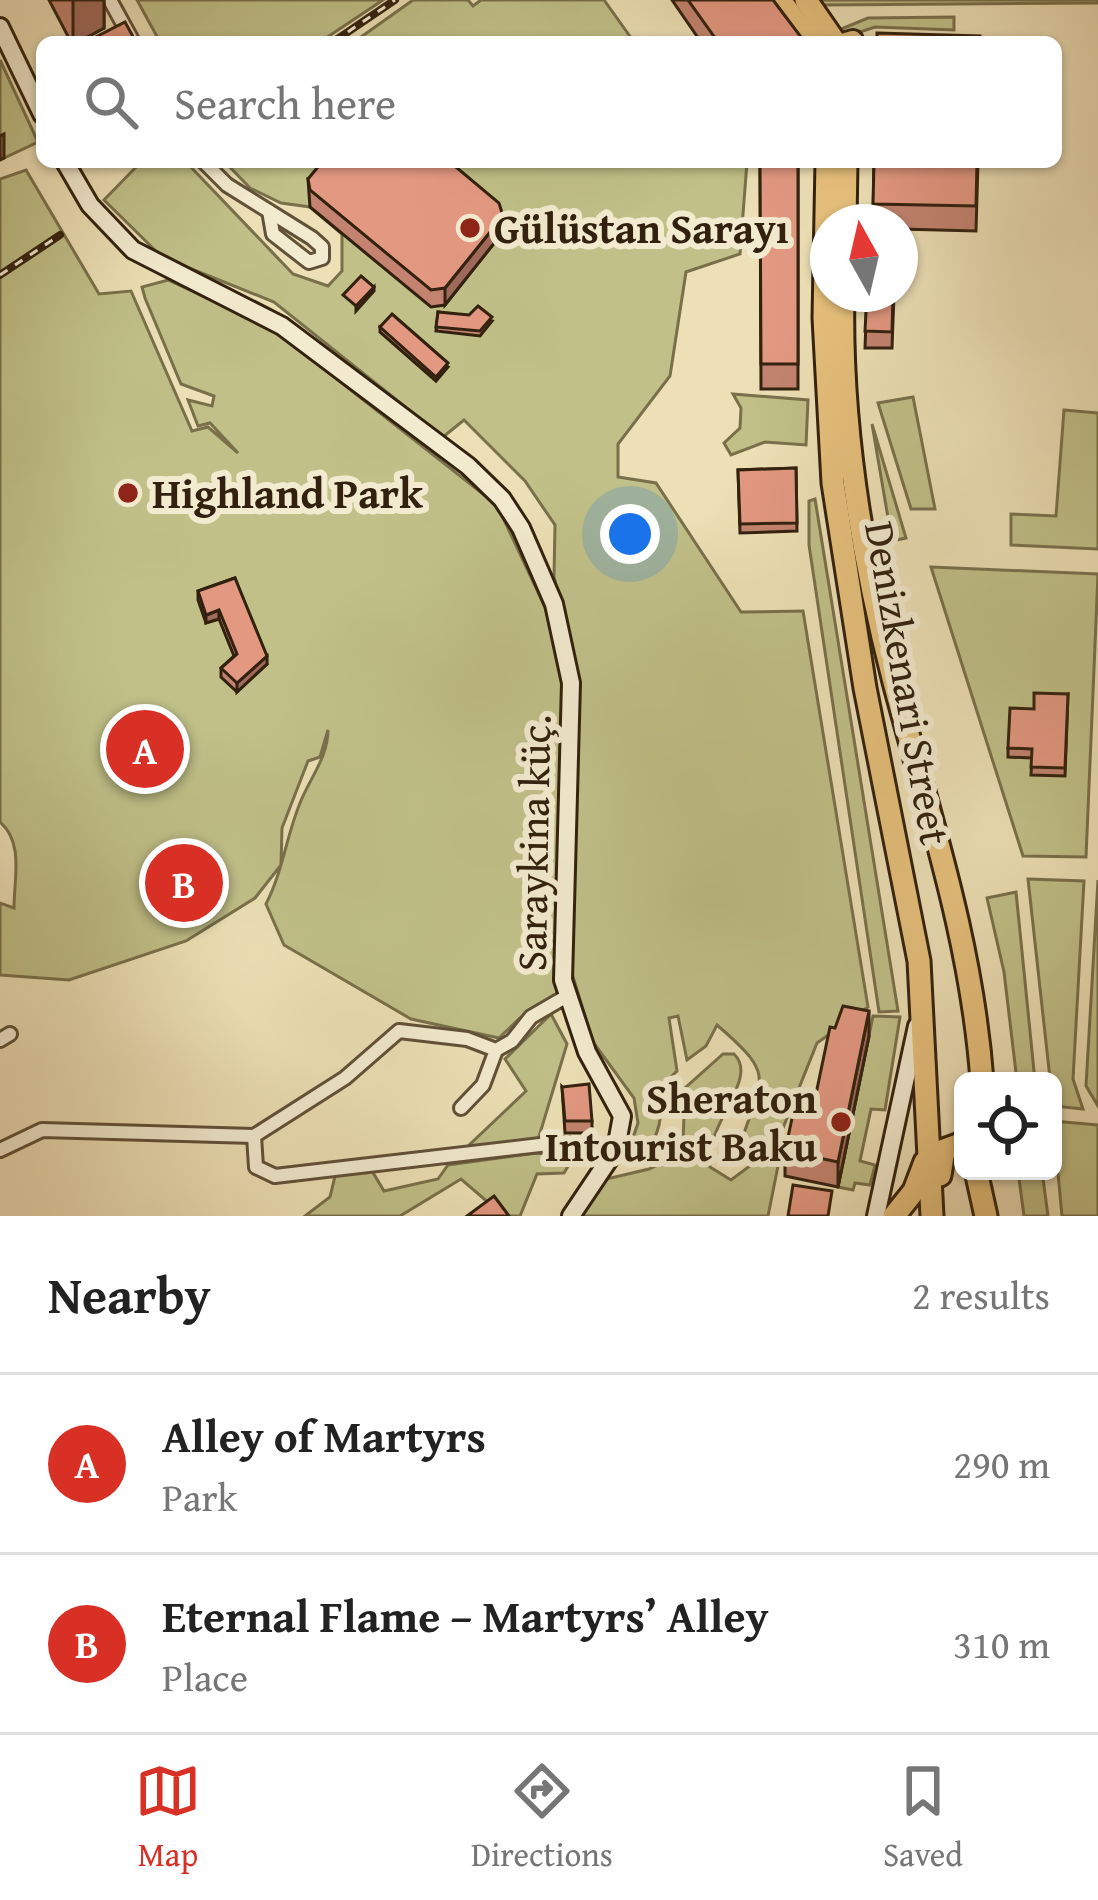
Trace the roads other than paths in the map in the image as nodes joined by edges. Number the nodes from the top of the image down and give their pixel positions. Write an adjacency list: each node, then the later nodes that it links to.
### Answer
1 (110, 0): 5 (street)
2 (780, 0): 6 (highway)
3 (806, 0): 7 (highway)
4 (0, 27): 8 (street)
5 (131, 36)
6 (807, 36)
7 (839, 36)
8 (36, 102)
9 (212, 168): 14 (street)
10 (826, 168): 17 (highway, Denizkenari Street)
11 (846, 168): 13 (highway)
12 (70, 173): 16 (street, Saraykina küç.)
13 (845, 204)
14 (269, 211): 14 (street)
15 (844, 312): 19 (highway, Denizkenari Street)
16 (567, 996): 18 (street); 25 (street, Saraykina küç.)
17 (923, 996): 21 (highway, Denizkenari Street); 29 (street)
18 (496, 1050): 20 (street); 22 (street)
19 (981, 1072)
20 (461, 1108)
21 (930, 1132): 30 (highway); 31 (highway, Denizkenari Street)
22 (254, 1136): 24 (street); 25 (street)
23 (954, 1146): 31 (highway)
24 (0, 1150)
25 (608, 1162): 28 (street, Saraykina küç.)
26 (978, 1180): 32 (highway)
27 (988, 1180): 32 (highway)
28 (571, 1216)
29 (876, 1216)
30 (894, 1216)
31 (934, 1216)
32 (988, 1216)

